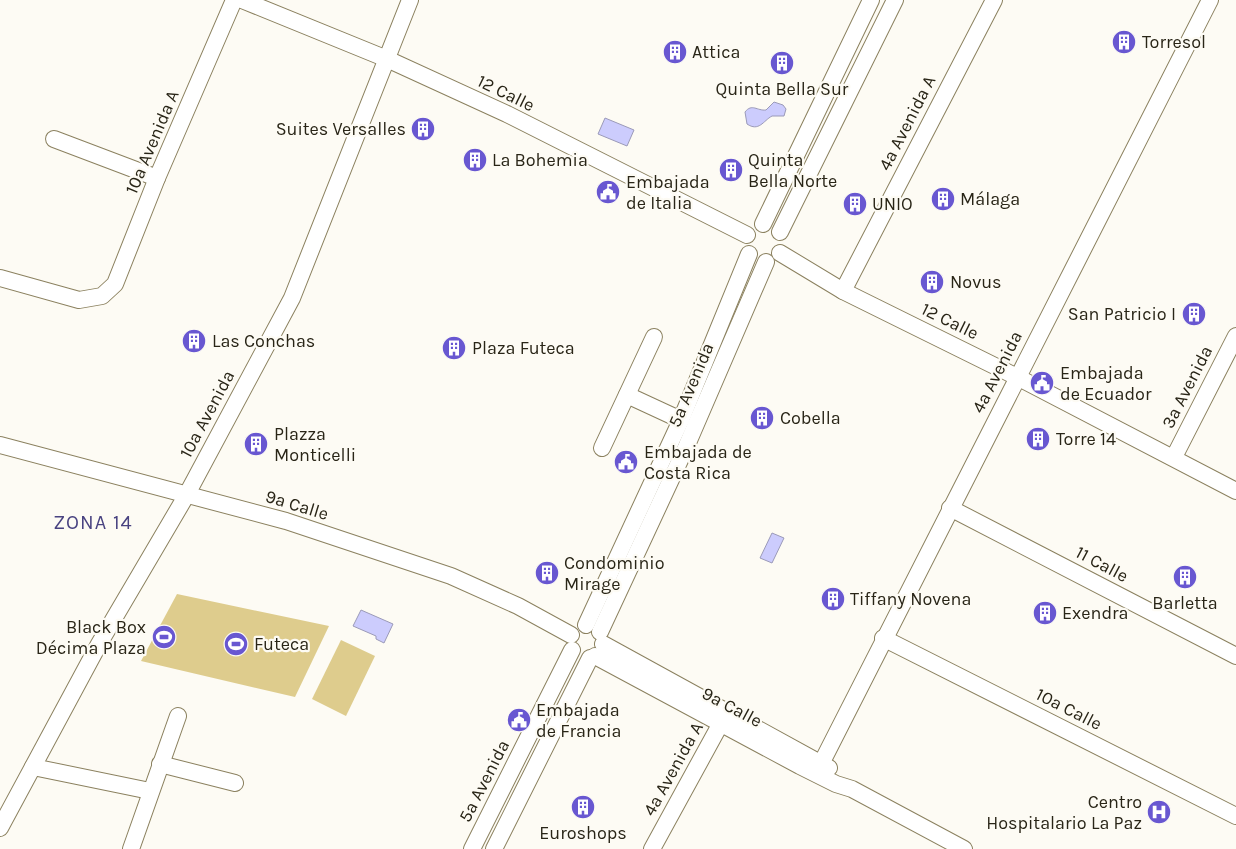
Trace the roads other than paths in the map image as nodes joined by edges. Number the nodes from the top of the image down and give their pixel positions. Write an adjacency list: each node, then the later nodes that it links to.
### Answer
1 (234, 0): 10 (street, 10a Avenida A)
2 (242, 0): 8 (street, 12 Calle)
3 (410, 0): 8 (street, 10a Avenida)
4 (870, 0): 11 (street)
5 (895, 0): 12 (street)
6 (994, 0): 18 (street, 4a Avenida A)
7 (1210, 0): 21 (street, 4a Avenida)
8 (387, 59): 13 (street, 12 Calle); 28 (street, 10a Avenida)
9 (54, 139): 10 (street)
10 (157, 178): 17 (street, 10a Avenida A)
11 (763, 224): 12 (street); 13 (street)
12 (780, 232): 14 (street)
13 (747, 235): 15 (street)
14 (780, 253): 16 (street); 18 (street, 12 Calle)
15 (749, 254): 16 (street); 23 (street, 5a Avenida)
16 (766, 262): 32 (street, 5a Avenida)
17 (0, 278)
18 (843, 291): 21 (street, 12 Calle)
19 (1236, 336): 26 (street, 3a Avenida)
20 (654, 337): 22 (street)
21 (1016, 377): 26 (street, 12 Calle); 29 (street, 4a Avenida)
22 (627, 394): 23 (street); 25 (street)
23 (681, 420): 32 (street, 5a Avenida)
24 (0, 445): 28 (street, 9a Calle)
25 (602, 448)
26 (1174, 457): 27 (street, 12 Calle)
27 (1236, 491)
28 (186, 496): 31 (street, 9a Calle); 42 (street, 10a Avenida)
29 (950, 508): 30 (street, 4a Avenida); 33 (street, 11 Calle)
30 (883, 638): 39 (street, 4a Avenida); 46 (street, 10a Calle)
31 (572, 642): 32 (street, 9a Calle); 32 (street); 50 (street, 5a Avenida)
32 (595, 643): 34 (street, 9a Calle); 35 (street, 5a Avenida); 37 (street, 9a Calle)
33 (1236, 656)
34 (610, 664): 35 (street); 38 (street, 9a Calle)
35 (579, 678): 51 (street, 5a Avenida)
36 (178, 716): 40 (street)
37 (736, 716): 38 (street, 4a Avenida A); 39 (street, 9a Calle)
38 (721, 723): 41 (street, 9a Calle); 48 (street, 4a Avenida A)
39 (822, 762): 41 (street); 44 (street, 9a Calle)
40 (160, 764): 43 (street); 45 (street)
41 (800, 766): 44 (street, 9a Calle)
42 (33, 767): 45 (street); 47 (street, 10a Avenida)
43 (235, 783)
44 (852, 789): 52 (street, 9a Calle)
45 (150, 791): 49 (street)
46 (1236, 816)
47 (0, 828)
48 (658, 847)
49 (131, 849)
50 (472, 849)
51 (494, 849)
52 (964, 849)

